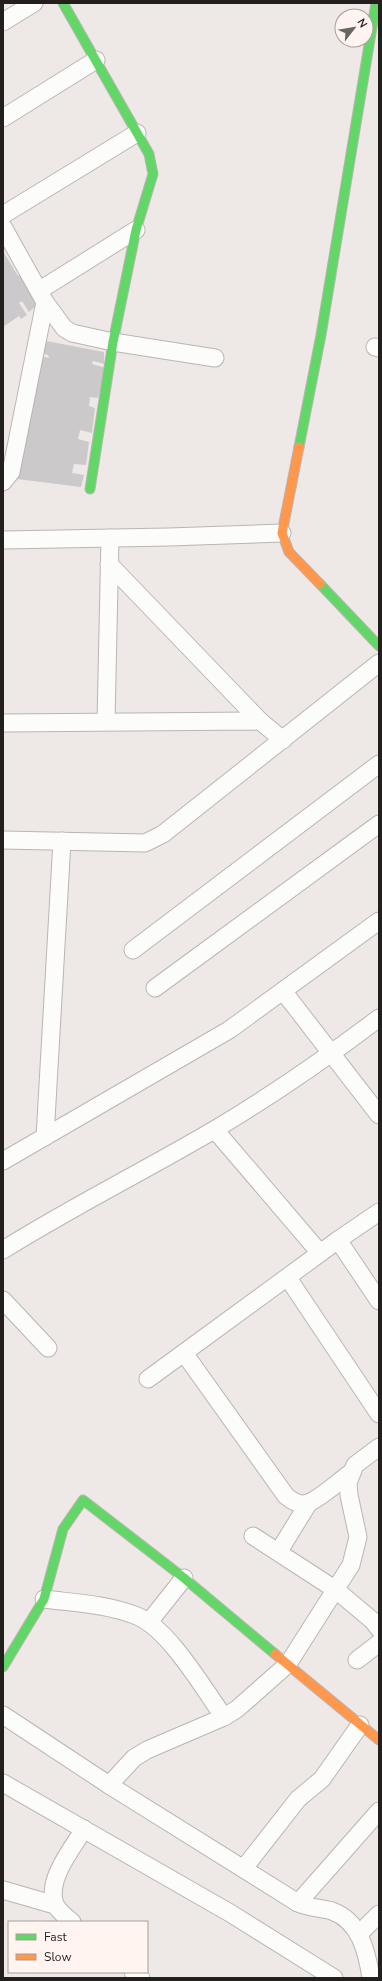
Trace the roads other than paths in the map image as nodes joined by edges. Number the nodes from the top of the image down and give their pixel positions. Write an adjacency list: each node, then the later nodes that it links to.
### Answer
1 (34, 3): 4 (street)
2 (62, 3): 5 (street)
3 (376, 3): 16 (street)
4 (3, 22)
5 (96, 60): 6 (street); 7 (street)
6 (3, 118)
7 (137, 133): 8 (street); 9 (street)
8 (3, 215)
9 (136, 230): 11 (street); 12 (street)
10 (5, 234): 11 (street)
11 (43, 296): 12 (street); 14 (street)
12 (113, 342): 13 (street); 15 (street)
13 (215, 358)
14 (3, 482)
15 (90, 489)
16 (282, 533): 17 (street); 20 (street)
17 (110, 538): 18 (street); 19 (street)
18 (3, 540)
19 (109, 564): 22 (street); 23 (street)
20 (379, 646)
21 (379, 663): 25 (street)
22 (106, 721): 23 (street); 24 (street)
23 (260, 721): 25 (street)
24 (3, 724)
25 (283, 740): 29 (street)
26 (379, 764): 31 (street)
27 (379, 824): 32 (street)
28 (3, 840): 29 (street)
29 (62, 841): 38 (street)
30 (379, 921): 33 (street)
31 (133, 950)
32 (155, 988)
33 (283, 991): 35 (street); 38 (street)
34 (379, 1018): 35 (street)
35 (332, 1054): 36 (street); 37 (street)
36 (379, 1114)
37 (215, 1130): 42 (street); 43 (street)
38 (46, 1137): 39 (street)
39 (3, 1161)
40 (379, 1212): 41 (street)
41 (338, 1240): 43 (street); 46 (street)
42 (3, 1250)
43 (320, 1253): 44 (street)
44 (288, 1278): 48 (street); 50 (street)
45 (3, 1300): 47 (street)
46 (379, 1301)
47 (48, 1348)
48 (184, 1352): 49 (street); 53 (street)
49 (148, 1379)
50 (379, 1414)
51 (379, 1448): 52 (street)
52 (352, 1472): 53 (street); 57 (street)
53 (308, 1504): 55 (street)
54 (252, 1536): 55 (street)
55 (279, 1551): 57 (street)
56 (184, 1578): 58 (street); 59 (street); 63 (street)
57 (336, 1590): 60 (street); 63 (street)
58 (44, 1599): 59 (street); 64 (street)
59 (149, 1622): 66 (street)
60 (379, 1629)
61 (379, 1643): 62 (street)
62 (357, 1660)
63 (288, 1664): 66 (street); 67 (street)
64 (3, 1667)
65 (3, 1715): 70 (street)
66 (224, 1717): 70 (street)
67 (360, 1725): 68 (street); 73 (street)
68 (379, 1740)
69 (3, 1782): 72 (street)
70 (109, 1785): 73 (street)
71 (379, 1811): 75 (street)
72 (84, 1829): 76 (street); 80 (street)
73 (244, 1868): 75 (street)
74 (3, 1890): 76 (street)
75 (298, 1903): 79 (street)
76 (55, 1905): 78 (street)
77 (379, 1914): 79 (street)
78 (71, 1921)
79 (360, 1933): 81 (street)
80 (334, 1978)
81 (371, 1978)

